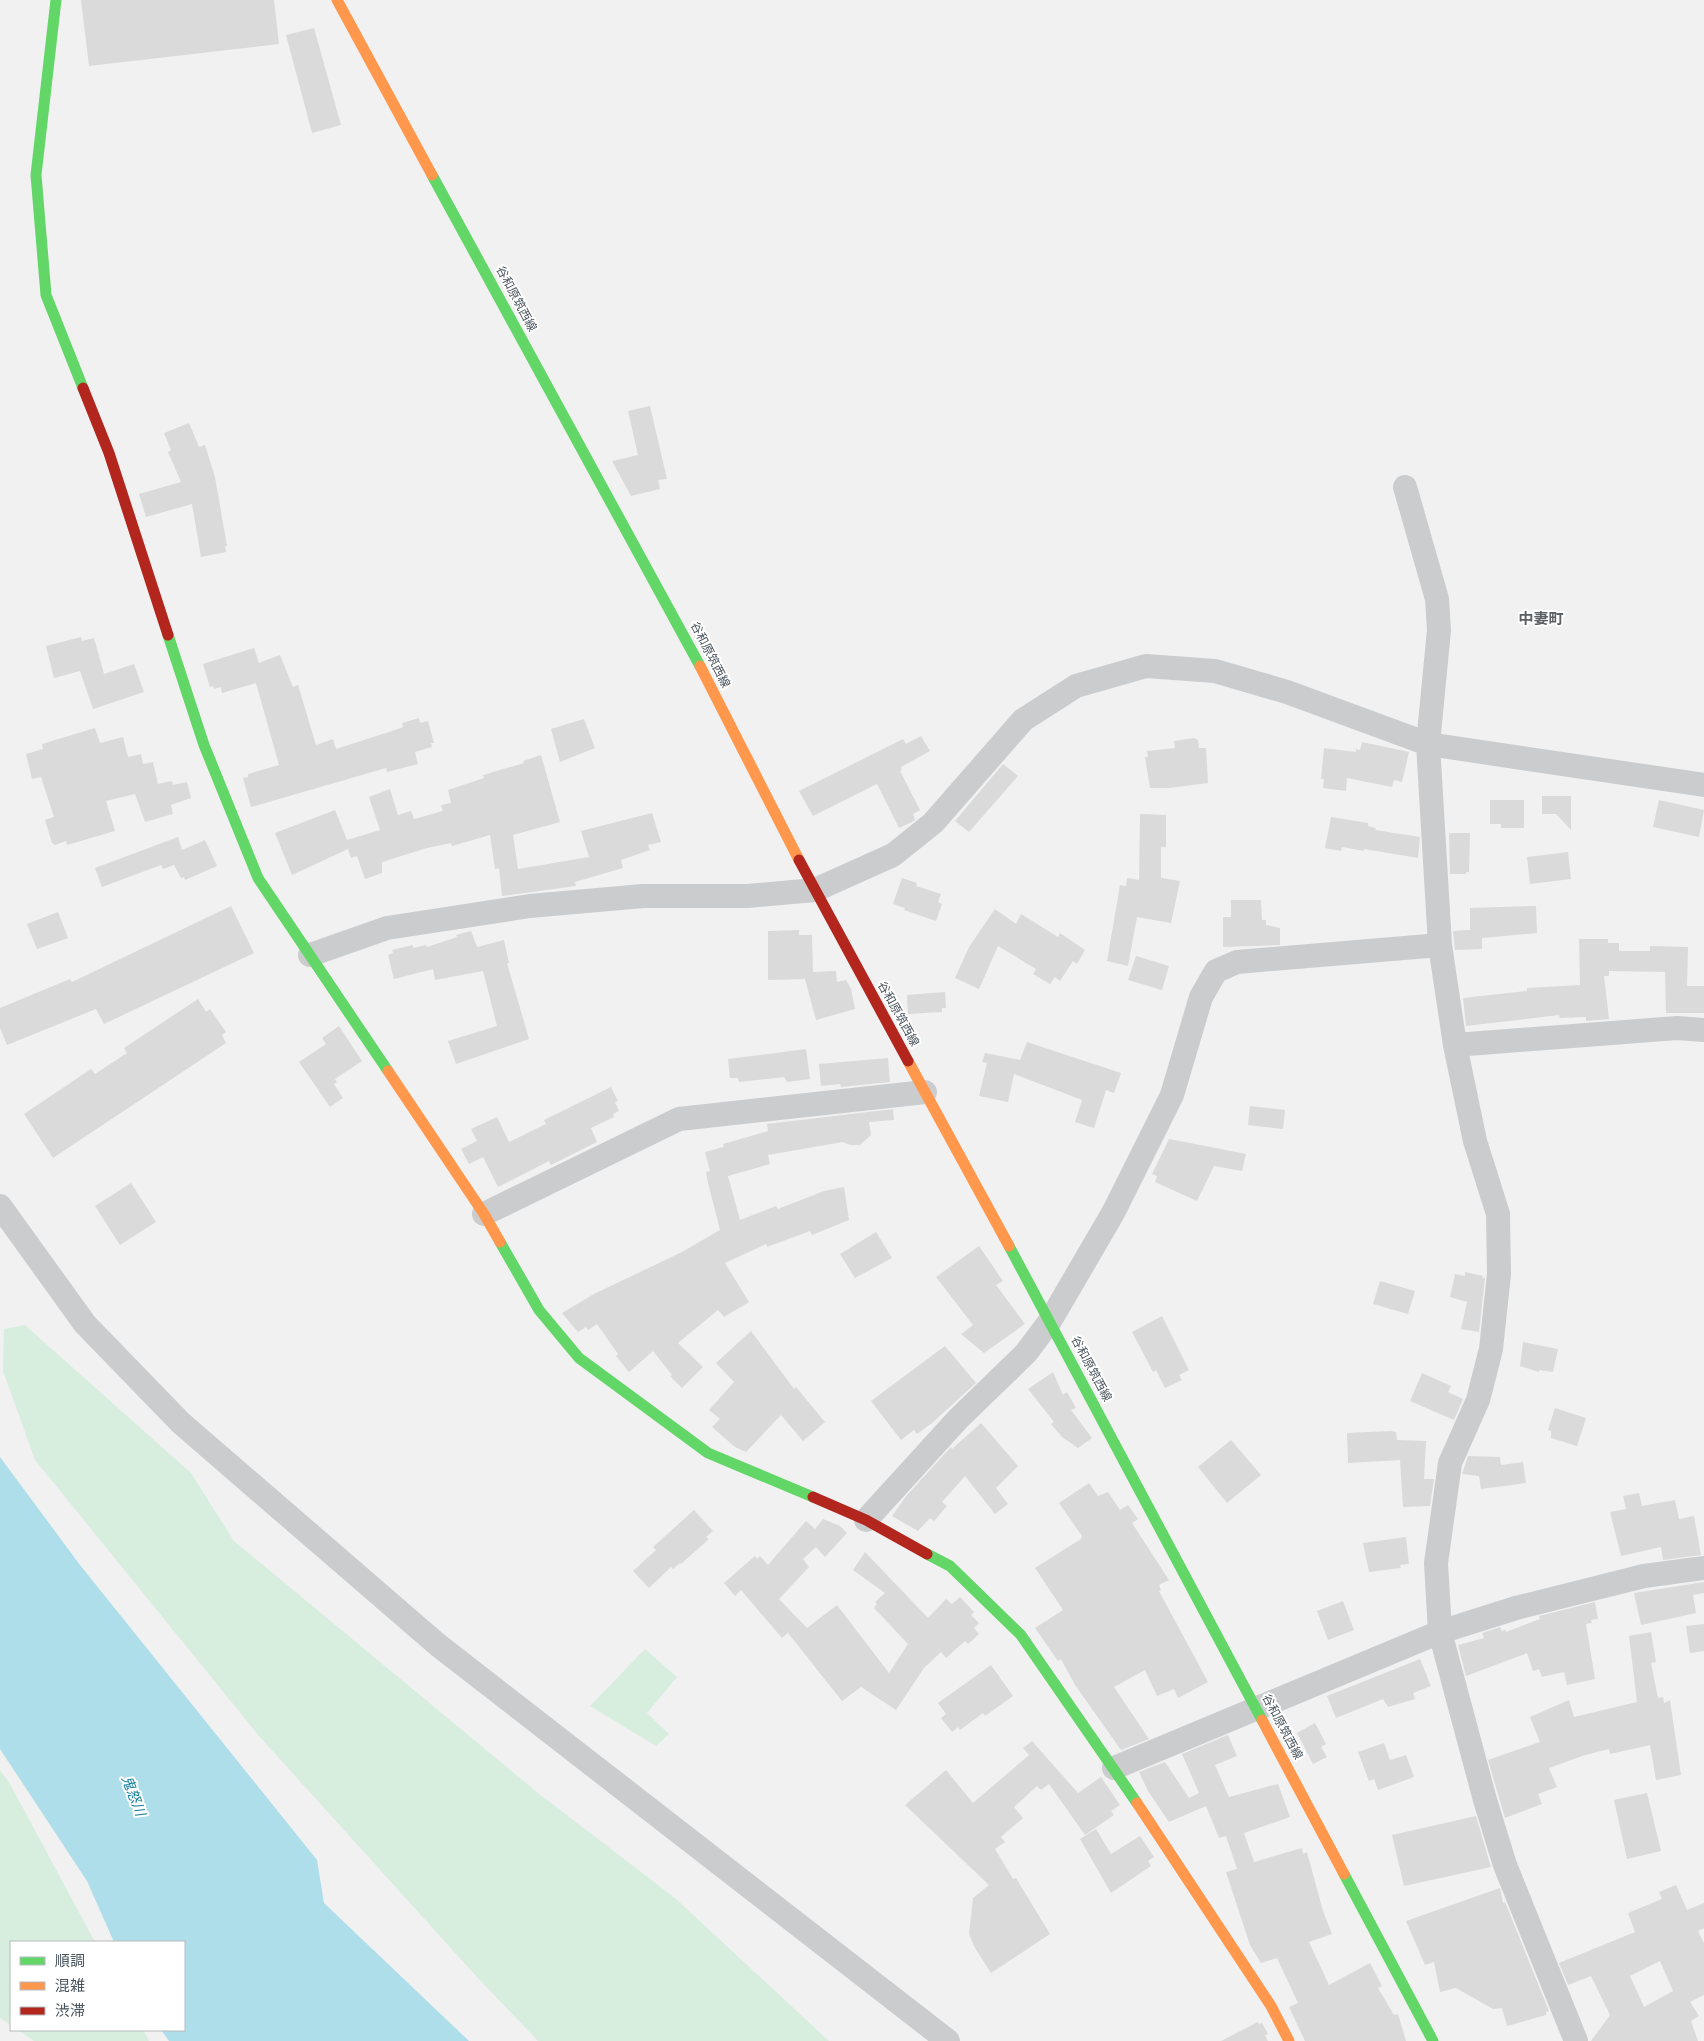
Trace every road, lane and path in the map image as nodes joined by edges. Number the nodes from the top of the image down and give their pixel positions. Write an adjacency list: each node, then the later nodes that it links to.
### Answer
1 (56, 0): 8 (street)
2 (337, 0): 6 (street, 谷和原筑西線)
3 (1405, 487): 4 (street)
4 (1428, 744): 5 (street); 6 (street); 7 (street)
5 (1704, 785)
6 (814, 890): 8 (street); 11 (street, 谷和原筑西線)
7 (1440, 945): 10 (street); 14 (street)
8 (310, 955): 13 (street)
9 (1704, 1030): 10 (street)
10 (1454, 1045): 17 (street)
11 (925, 1092): 13 (street); 14 (street, 谷和原筑西線)
12 (0, 1206): 20 (street)
13 (484, 1214): 15 (street)
14 (1050, 1322): 15 (street); 18 (street, 谷和原筑西線)
15 (866, 1520): 19 (street)
16 (1704, 1568): 17 (street)
17 (1440, 1632): 18 (street); 23 (street)
18 (1258, 1710): 19 (street); 22 (street, 谷和原筑西線)
19 (1114, 1768): 21 (street)
20 (948, 2041)
21 (1290, 2041)
22 (1432, 2041)
23 (1576, 2041)

